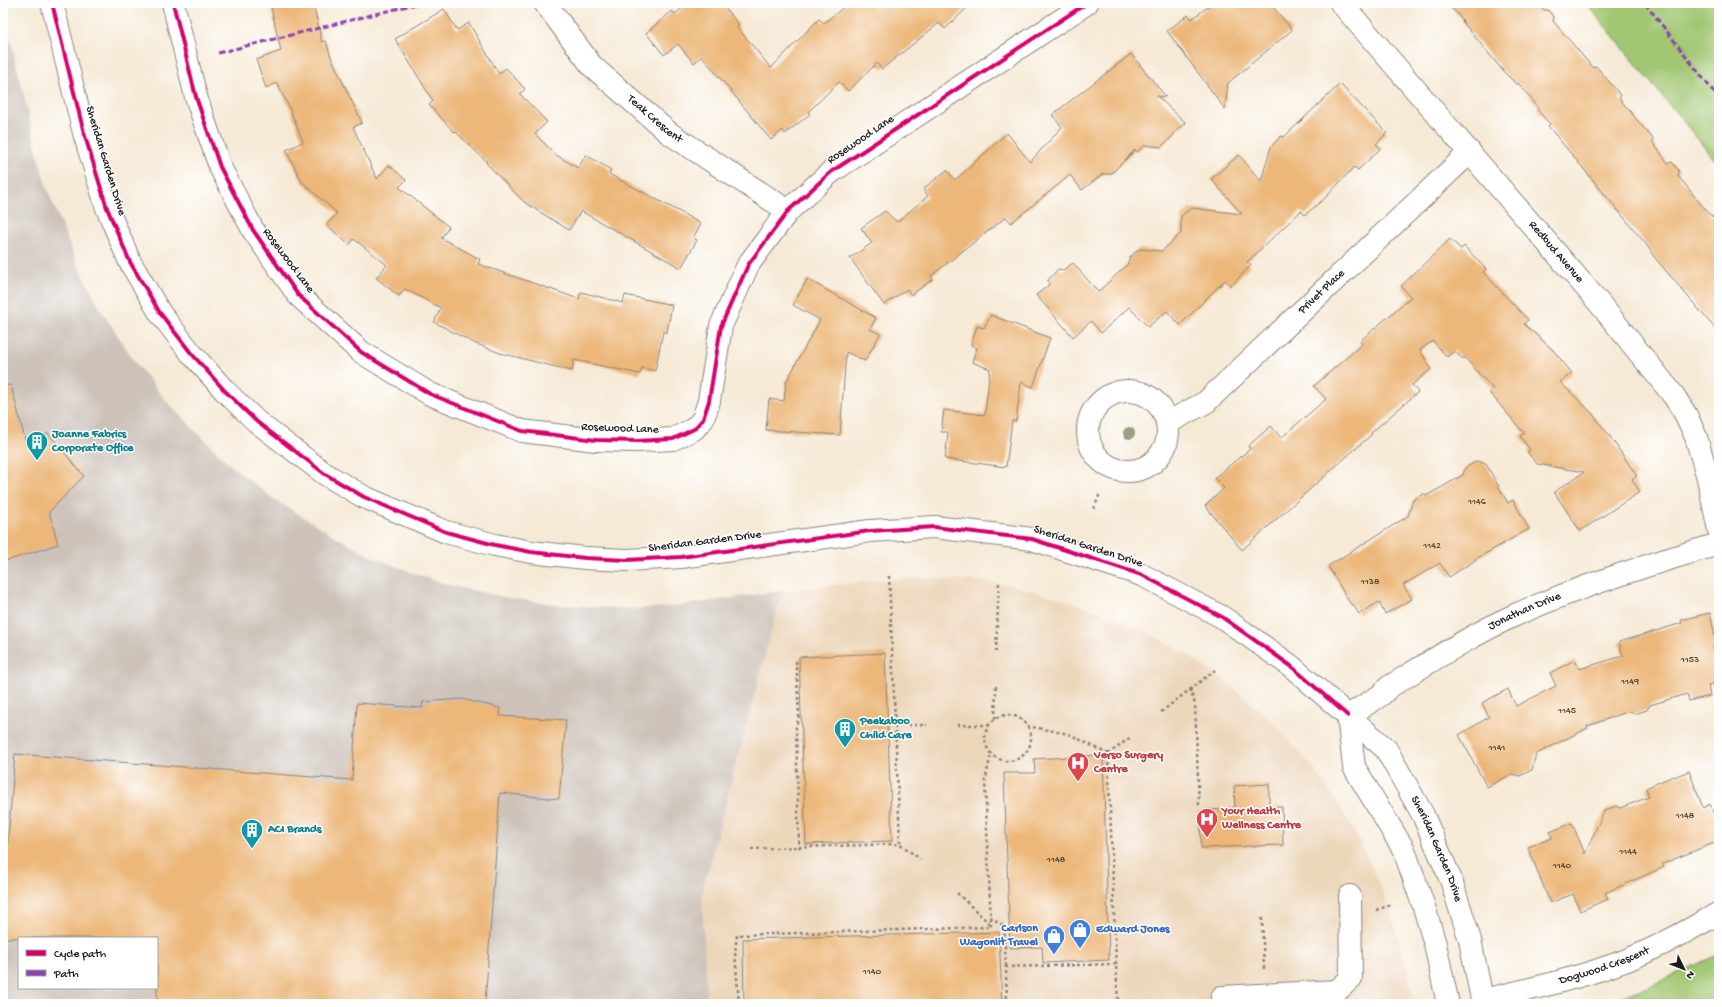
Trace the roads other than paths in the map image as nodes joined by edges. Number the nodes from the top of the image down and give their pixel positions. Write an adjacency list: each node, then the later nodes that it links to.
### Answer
1 (52, 3): 11 (street, Sheridan Garden Drive)
2 (173, 3): 7 (street, Rosewood Lane)
3 (545, 3): 7 (street, Teak Crescent)
4 (1087, 3): 7 (street, Rosewood Lane)
5 (1341, 3): 6 (street, Redbud Avenue)
6 (1470, 152): 8 (street, Privet Place); 9 (street, Redbud Avenue)
7 (788, 210)
8 (1167, 423)
9 (1719, 530)
10 (1719, 544): 11 (street, Jonathan Drive)
11 (1348, 716): 15 (street, Sheridan Garden Drive); 16 (street)
12 (1350, 896): 14 (street)
13 (1719, 913): 15 (street, Dogwood Crescent)
14 (1222, 997)
15 (1483, 1002)
16 (1448, 1004)

